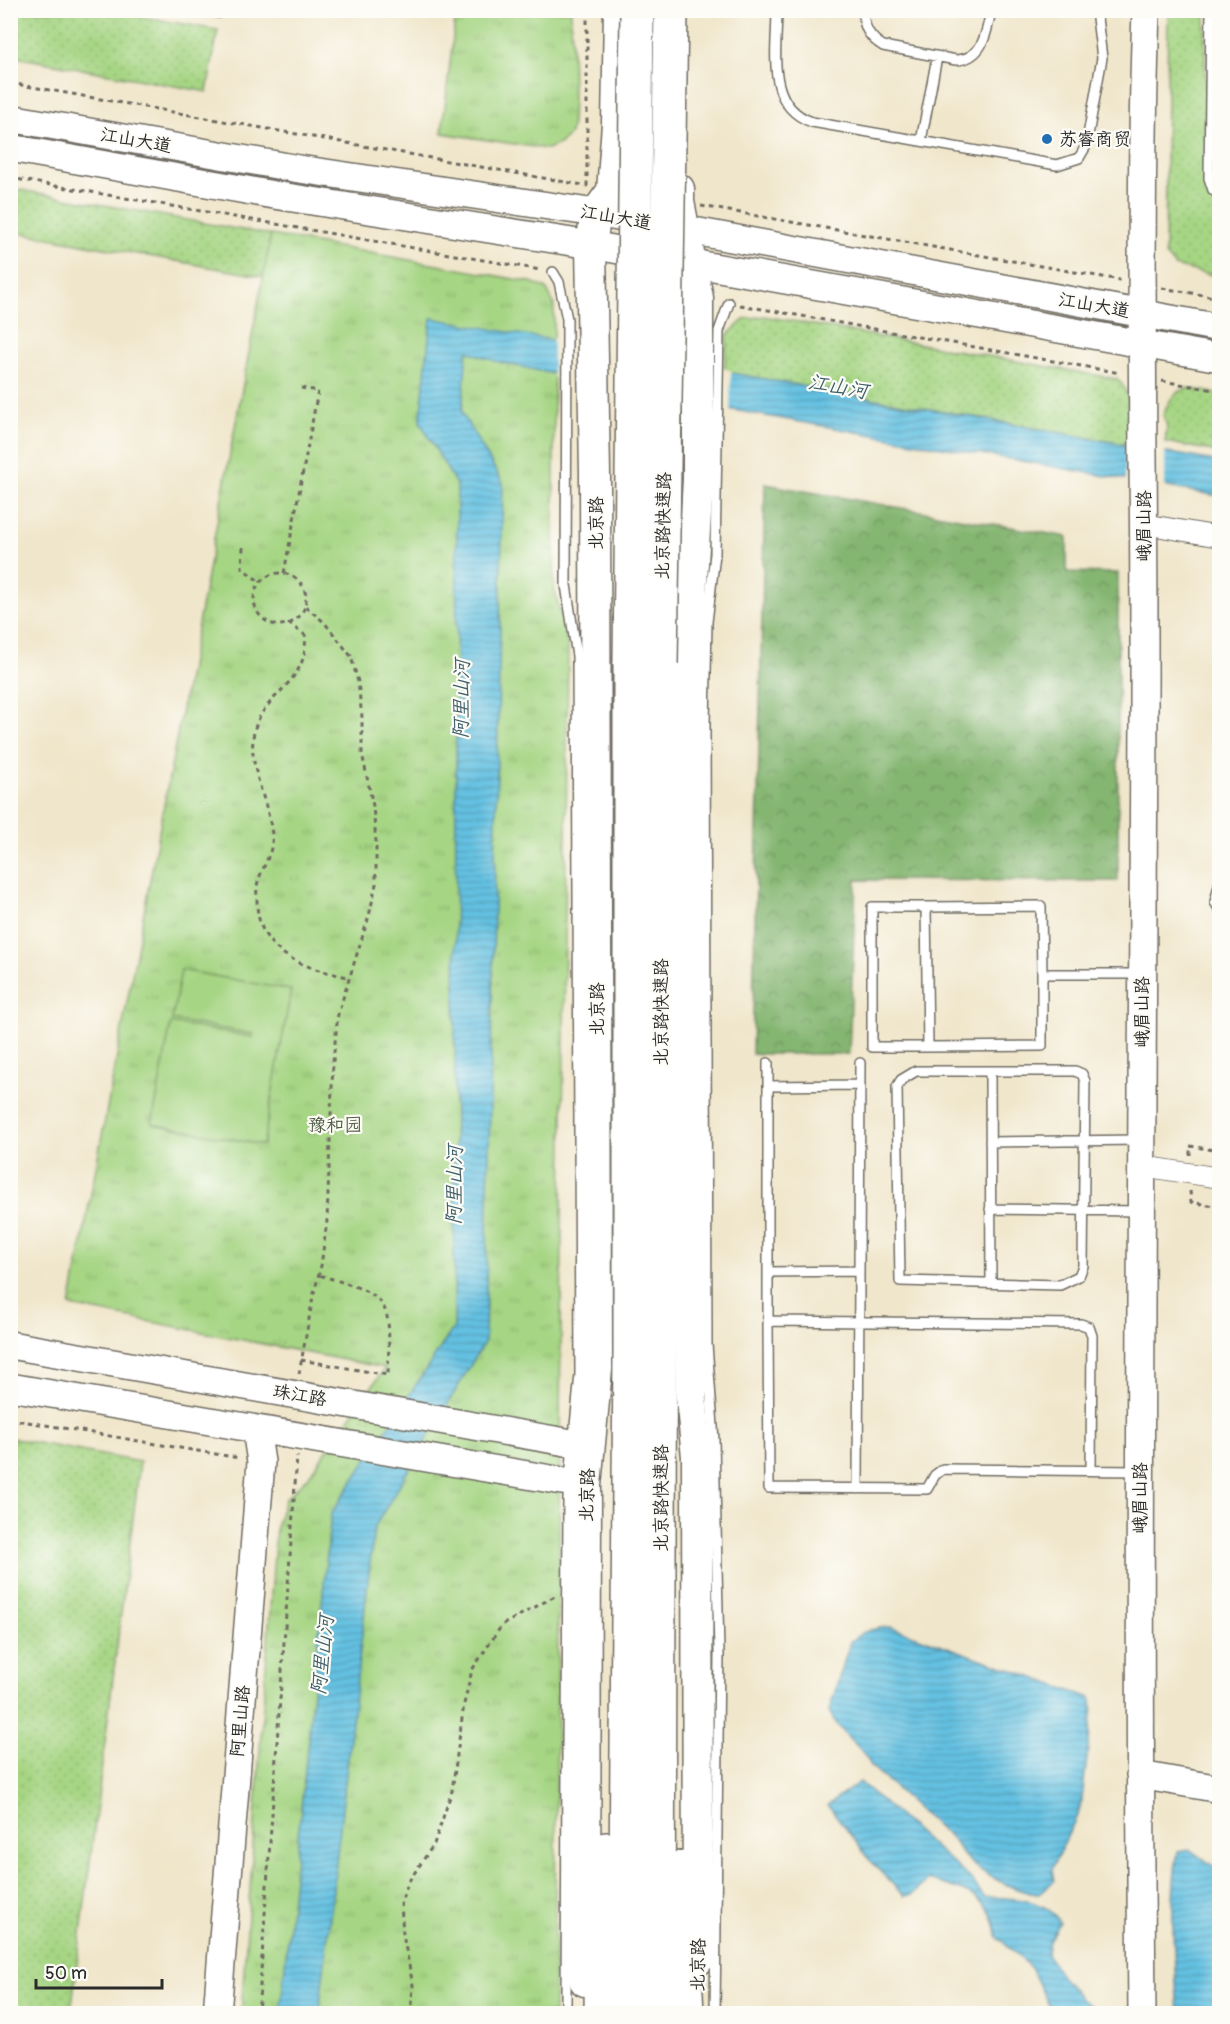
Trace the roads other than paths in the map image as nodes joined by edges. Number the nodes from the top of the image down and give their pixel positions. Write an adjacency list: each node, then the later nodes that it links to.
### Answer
1 (204, 10): 2 (lane)
2 (220, 10)
3 (619, 10): 18 (main road, 北京路)
4 (637, 10): 33 (highway, 北京路快速路, bridge)
5 (671, 10): 33 (highway, 北京路快速路, bridge)
6 (679, 10): 19 (main road, 北京路)
7 (777, 10): 15 (lane)
8 (864, 10): 13 (lane)
9 (991, 10): 13 (lane)
10 (1096, 10): 15 (lane)
11 (1146, 10): 24 (street, 峨眉山路)
12 (1210, 10): 17 (lane)
13 (937, 57): 15 (lane)
14 (10, 118): 18 (street, 江山大道)
15 (921, 141)
16 (10, 148): 20 (street, 江山大道)
17 (1220, 196)
18 (592, 199): 19 (street, 江山大道); 20 (main road, 北京路)
19 (684, 229): 21 (main road, 北京路); 24 (street, 江山大道)
20 (591, 245): 21 (street, 江山大道); 26 (main road, 北京路)
21 (691, 263): 27 (street, 江山大道); 29 (main road, 北京路)
22 (553, 272): 26 (lane)
23 (729, 303): 29 (lane)
24 (1140, 313): 25 (street, 江山大道); 27 (street, 峨眉山路)
25 (1220, 328)
26 (580, 335): 60 (main road, 北京路)
27 (1142, 344): 28 (street, 江山大道); 31 (street, 峨眉山路)
28 (1220, 358)
29 (708, 359): 30 (main road, 北京路)
30 (707, 411): 72 (main road, 北京路); 73 (lane)
31 (1144, 511): 32 (street); 38 (street, 峨眉山路)
32 (1220, 537)
33 (646, 663): 67 (highway, 北京路快速路); 68 (highway, 北京路快速路)
34 (1220, 881): 36 (lane)
35 (926, 907): 37 (lane); 39 (lane); 39 (lane)
36 (1220, 910)
37 (1042, 974): 38 (lane); 39 (lane)
38 (1143, 974): 47 (street, 峨眉山路)
39 (927, 1047)
40 (860, 1062): 43 (lane)
41 (768, 1063): 44 (lane)
42 (990, 1071): 45 (lane); 46 (lane); 54 (lane)
43 (860, 1085): 44 (lane); 52 (lane)
44 (768, 1086): 53 (lane)
45 (1084, 1141): 46 (lane); 47 (lane); 50 (lane)
46 (990, 1142): 49 (lane)
47 (1142, 1153): 48 (street); 51 (street, 峨眉山路)
48 (1220, 1178)
49 (990, 1209): 50 (lane); 54 (lane)
50 (1084, 1210): 51 (lane); 54 (lane)
51 (1141, 1211): 62 (street, 峨眉山路)
52 (859, 1271): 53 (lane); 56 (lane)
53 (768, 1272): 55 (lane)
54 (991, 1283)
55 (768, 1322): 56 (lane); 64 (lane)
56 (858, 1322): 61 (lane); 64 (lane)
57 (10, 1345): 60 (street, 珠江路)
58 (10, 1387): 59 (street)
59 (256, 1429): 63 (street); 69 (street, 阿里山路)
60 (582, 1445): 63 (main road, 北京路)
61 (1091, 1470): 62 (lane); 64 (lane)
62 (1140, 1471): 65 (street, 峨眉山路)
63 (578, 1484): 70 (lane); 71 (main road, 北京路)
64 (858, 1489)
65 (1140, 1775): 66 (street); 74 (street, 峨眉山路)
66 (1220, 1789)
67 (617, 2012)
68 (668, 2012)
69 (217, 2013)
70 (567, 2013)
71 (586, 2013)
72 (697, 2013)
73 (715, 2013)
74 (1142, 2013)

